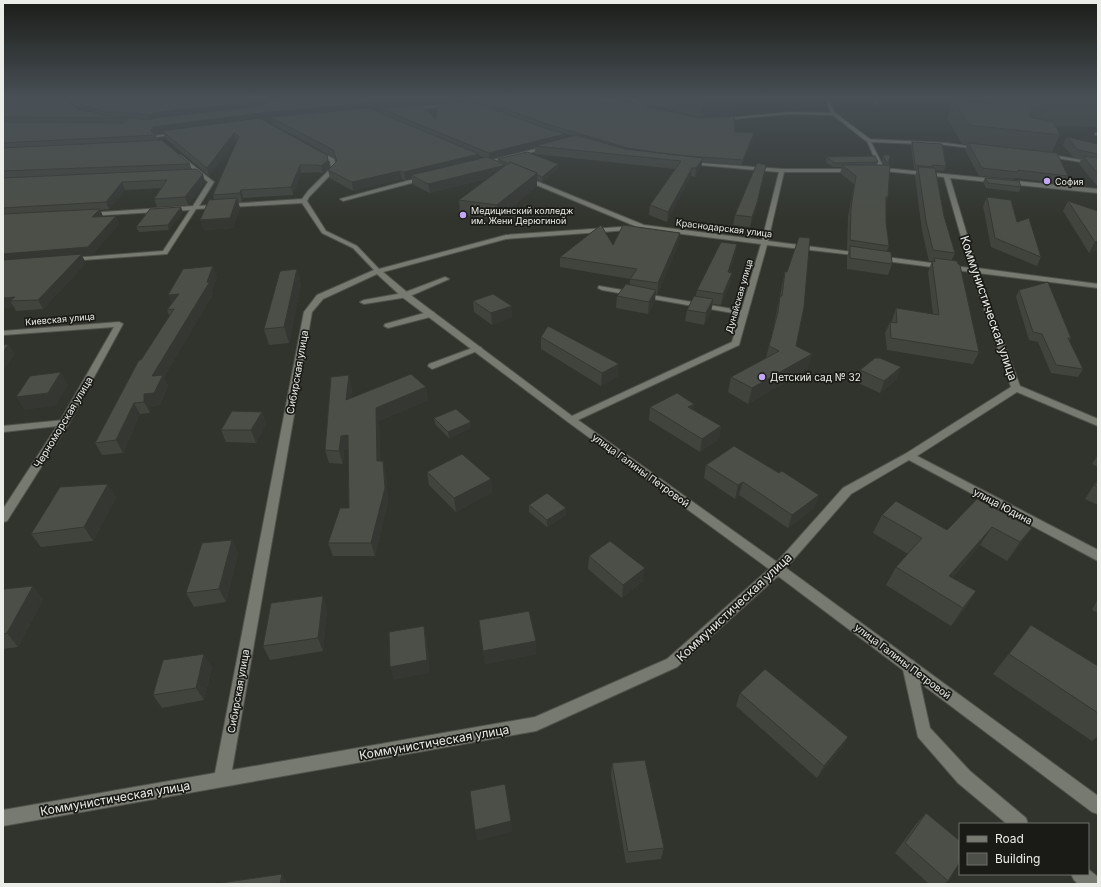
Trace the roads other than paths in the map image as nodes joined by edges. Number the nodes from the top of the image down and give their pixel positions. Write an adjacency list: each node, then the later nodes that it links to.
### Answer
1 (868, 140): 4 (street); 12 (street)
2 (554, 146): 8 (street)
3 (310, 148): 23 (street)
4 (984, 148)
5 (177, 154): 17 (street)
6 (1045, 155): 10 (street)
7 (480, 162): 8 (street)
8 (488, 162): 11 (street)
9 (682, 162): 15 (street)
10 (1098, 164)
11 (495, 165)
12 (882, 169): 14 (street); 20 (street)
13 (859, 170): 15 (street)
14 (866, 170)
15 (782, 171): 27 (street, Дунайская улица)
16 (192, 173): 17 (street)
17 (199, 173): 24 (street)
18 (516, 174): 26 (street, Краснодарская улица)
19 (434, 176): 22 (street)
20 (947, 176): 21 (street); 31 (street, Коммунистическая улица)
21 (1098, 192)
22 (343, 199)
23 (304, 201): 24 (street); 32 (street, улица Галины Петровой)
24 (193, 208): 25 (street); 30 (street)
25 (82, 214)
26 (643, 228): 27 (street, Краснодарская улица); 32 (street, Сибирская улица)
27 (765, 242): 28 (street, Краснодарская улица); 38 (street, Дунайская улица)
28 (865, 256)
29 (873, 257): 31 (street)
30 (65, 261)
31 (974, 271): 34 (street); 45 (street, Коммунистическая улица)
32 (378, 272): 36 (street, улица Галины Петровой); 55 (street, Сибирская улица)
33 (445, 279): 36 (street)
34 (1098, 286)
35 (602, 288): 38 (street)
36 (405, 295): 37 (street); 39 (street, улица Галины Петровой)
37 (364, 302)
38 (744, 313): 46 (street, Дунайская улица)
39 (431, 314): 41 (street); 43 (street, улица Галины Петровой)
40 (119, 324): 42 (street, Киевская улица); 47 (street, Черноморская улица)
41 (388, 326)
42 (3, 333)
43 (478, 349): 44 (street); 46 (street, улица Галины Петровой)
44 (432, 366)
45 (1016, 388): 48 (street); 50 (street, Коммунистическая улица)
46 (571, 420): 53 (street, улица Галины Петровой)
47 (64, 423): 49 (street); 51 (street, Черноморская улица)
48 (1098, 423)
49 (3, 429)
50 (909, 456): 52 (street, улица Юдина); 53 (street, Коммунистическая улица)
51 (3, 518)
52 (1098, 556)
53 (778, 569): 54 (street, улица Галины Петровой); 55 (street, Коммунистическая улица)
54 (909, 665): 56 (street, улица Галины Петровой); 58 (street)
55 (222, 779): 57 (street, Коммунистическая улица)
56 (1098, 806)
57 (3, 818)
58 (1019, 823)
59 (1081, 875): 60 (street)
60 (1092, 884)

